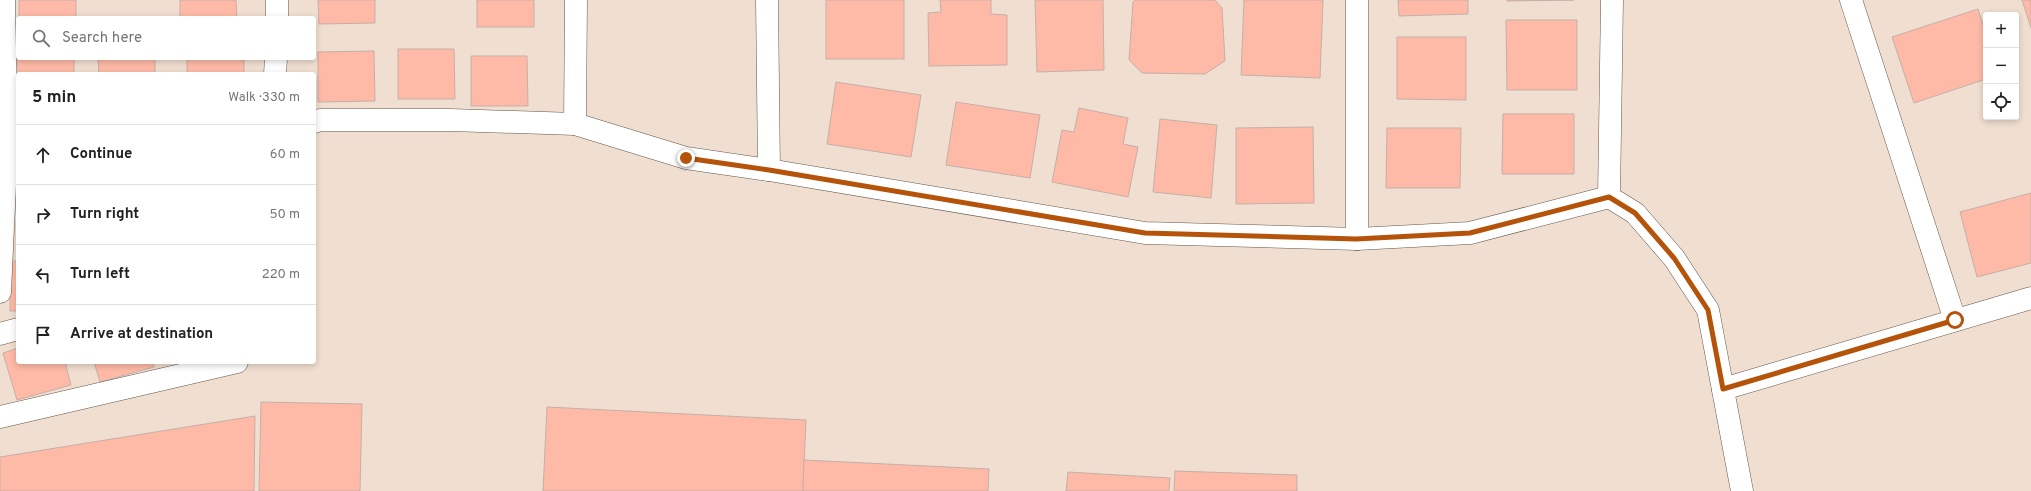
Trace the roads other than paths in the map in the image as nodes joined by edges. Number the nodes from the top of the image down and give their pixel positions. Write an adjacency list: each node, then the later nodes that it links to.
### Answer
1 (4, 0): 13 (street)
2 (277, 0): 8 (street)
3 (576, 0): 12 (street)
4 (767, 0): 14 (street)
5 (1357, 0): 16 (street)
6 (1612, 0): 15 (street)
7 (1851, 0): 19 (street)
8 (276, 16)
9 (276, 60): 10 (street)
10 (275, 72)
11 (316, 121): 12 (street)
12 (575, 124): 14 (street)
13 (8, 143): 17 (street)
14 (769, 170): 16 (street)
15 (1609, 197): 16 (street); 23 (street)
16 (1356, 239)
17 (0, 292)
18 (2031, 298): 19 (street)
19 (1955, 320): 23 (street)
20 (16, 330): 21 (street)
21 (0, 334)
22 (229, 364): 24 (street)
23 (1723, 389): 25 (street)
24 (0, 418)
25 (1742, 491)

